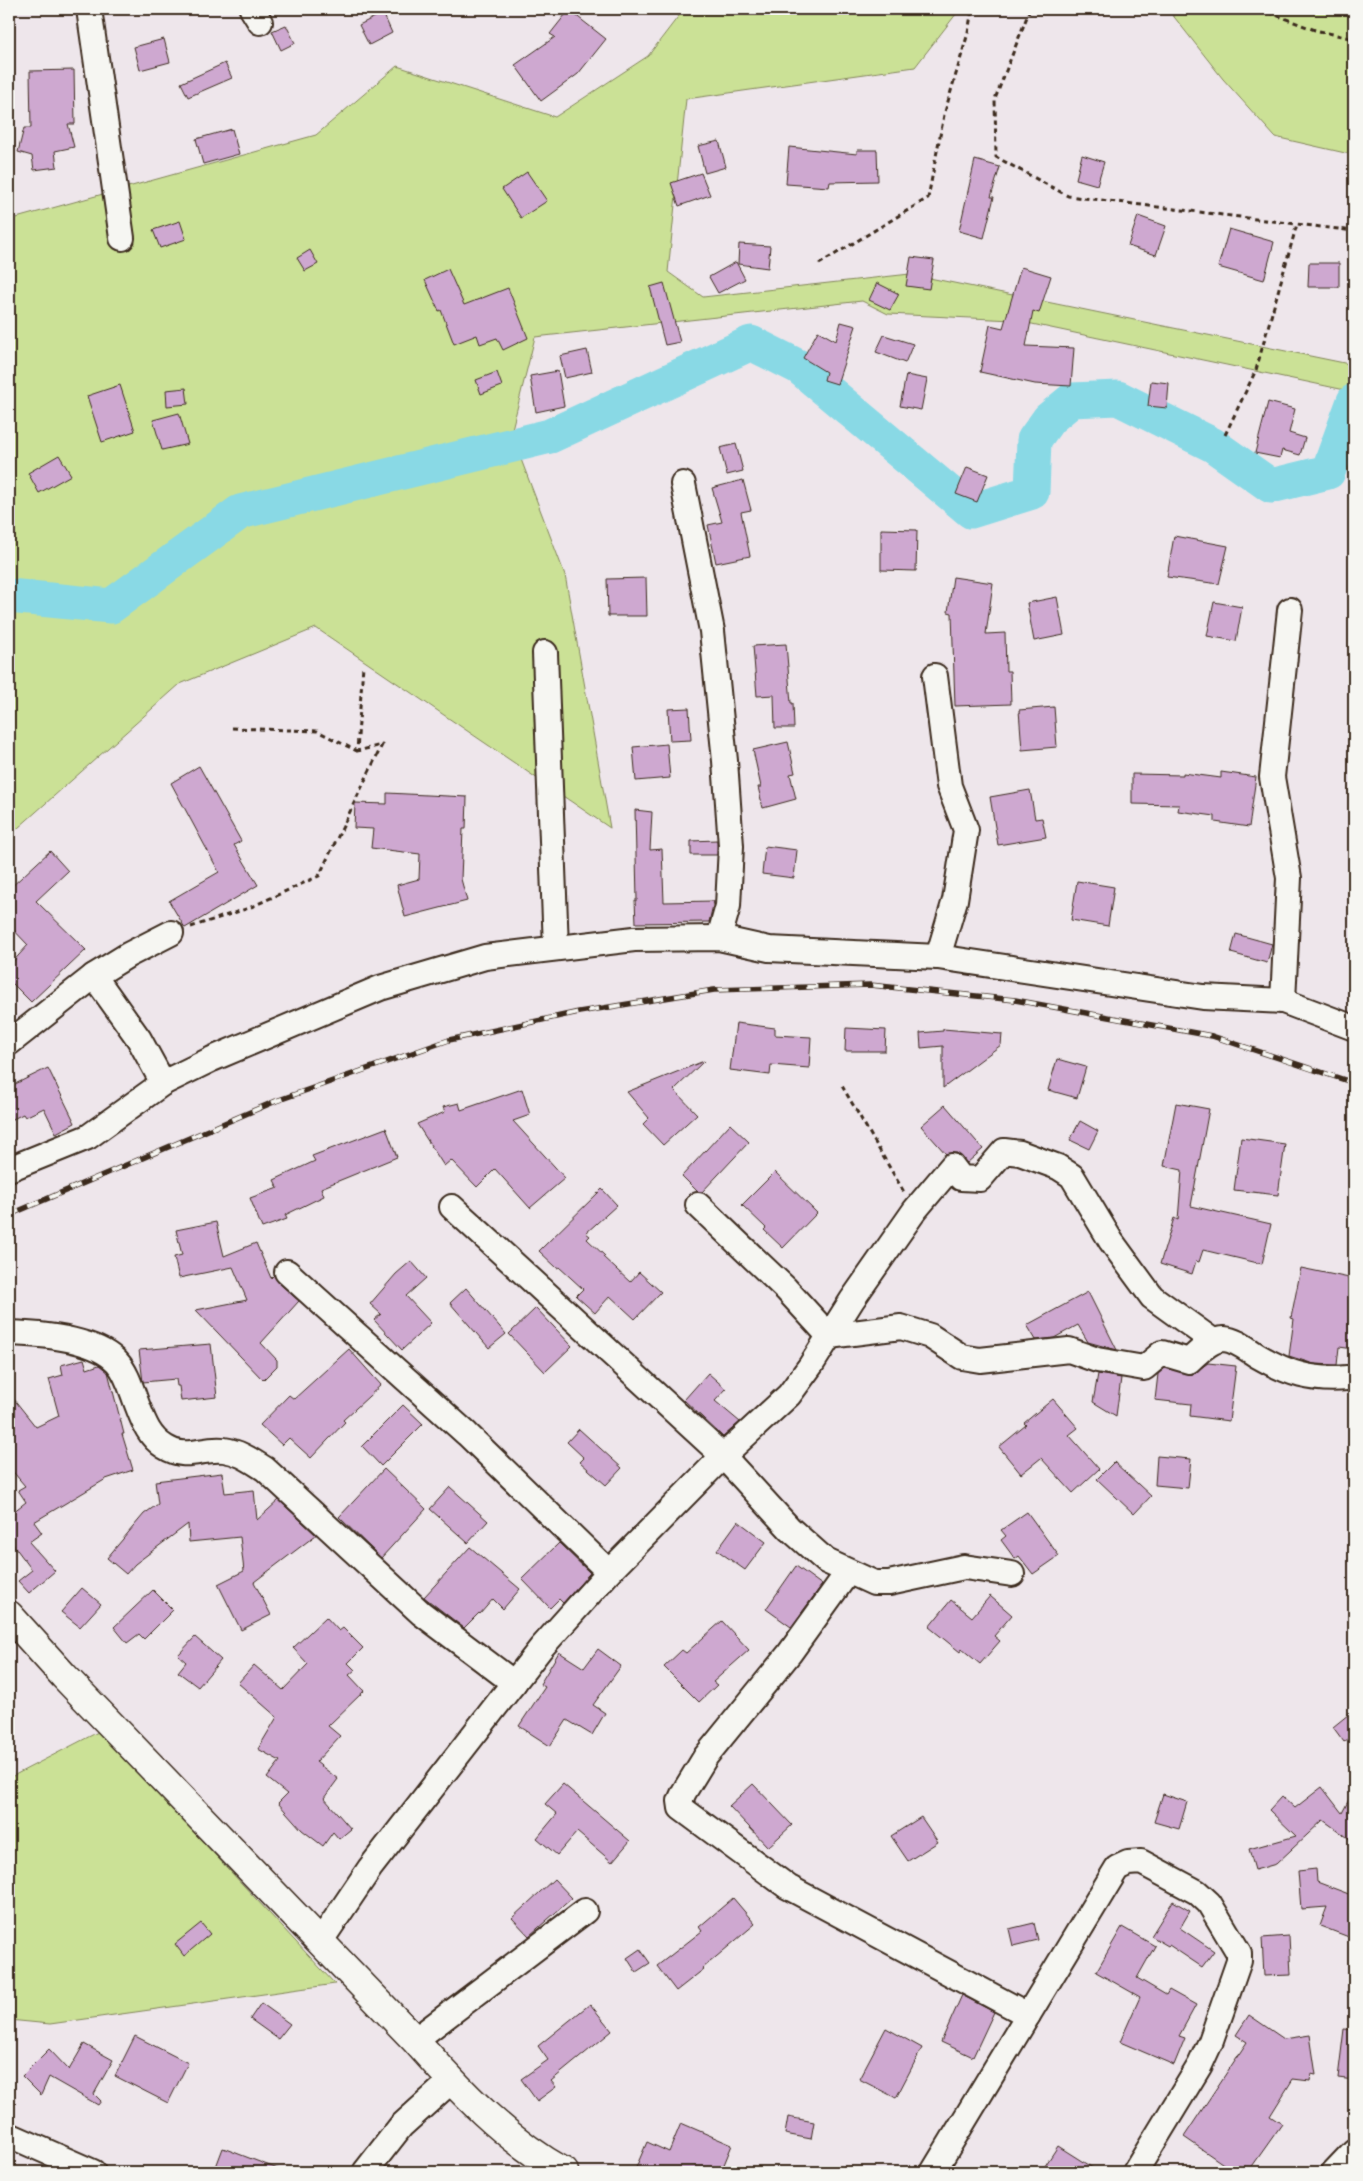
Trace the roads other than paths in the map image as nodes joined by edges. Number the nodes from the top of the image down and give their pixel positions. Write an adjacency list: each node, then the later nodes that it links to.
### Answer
1 (89, 9): 2 (street)
2 (122, 238)
3 (683, 484): 8 (street)
4 (1290, 610): 12 (street)
5 (545, 652): 9 (street)
6 (935, 676): 10 (street)
7 (171, 933): 11 (street)
8 (719, 938): 9 (street); 10 (street)
9 (556, 948): 15 (street)
10 (938, 957): 12 (street)
11 (94, 976): 14 (street); 15 (street)
12 (1283, 1001): 13 (street)
13 (1354, 1028)
14 (9, 1043)
15 (163, 1083): 16 (street)
16 (9, 1169)
17 (698, 1205): 21 (street)
18 (452, 1208): 24 (street)
19 (287, 1272): 25 (street)
20 (9, 1334): 29 (street)
21 (829, 1336): 22 (street); 22 (street); 24 (street)
22 (1213, 1341): 23 (street)
23 (1347, 1378)
24 (723, 1456): 25 (street); 26 (street)
25 (609, 1572): 29 (street)
26 (848, 1572): 27 (street); 32 (street)
27 (1012, 1574)
28 (9, 1615): 31 (street)
29 (514, 1683): 31 (street)
30 (585, 1911): 33 (street)
31 (320, 1942): 33 (street)
32 (1028, 2015): 40 (street); 41 (street)
33 (415, 2040): 34 (street)
34 (451, 2081): 38 (street); 39 (street)
35 (9, 2135): 37 (street)
36 (1354, 2151): 42 (street)
37 (93, 2172)
38 (365, 2172)
39 (564, 2172)
40 (933, 2172)
41 (1134, 2172)
42 (1334, 2172)

